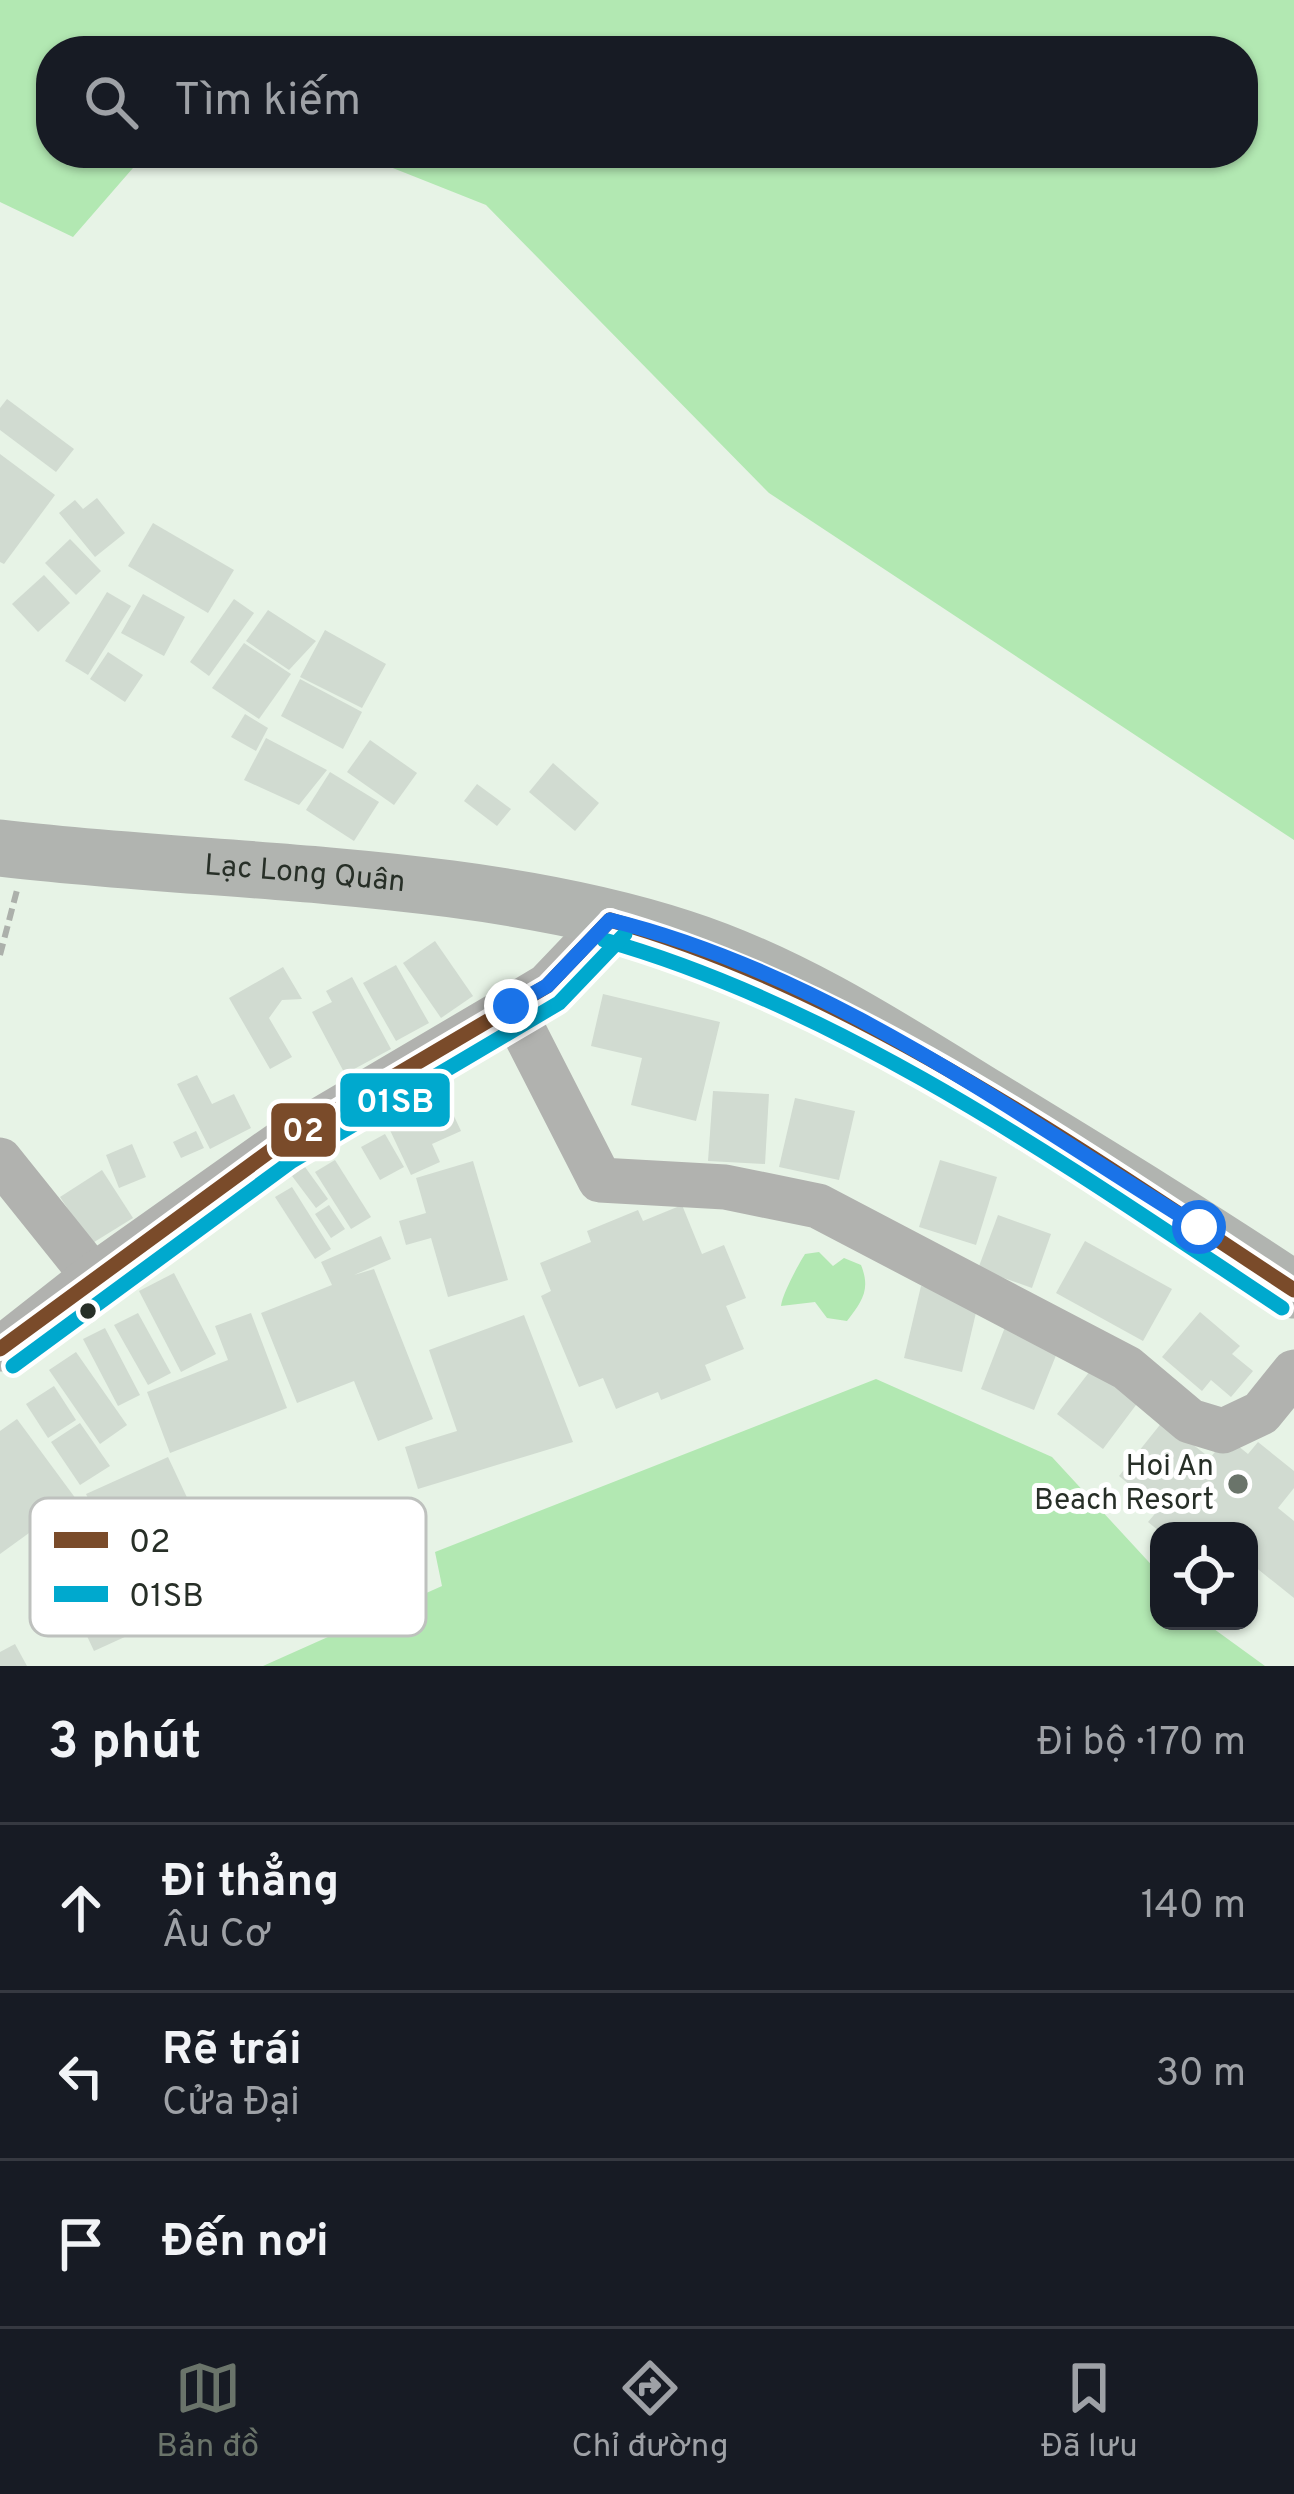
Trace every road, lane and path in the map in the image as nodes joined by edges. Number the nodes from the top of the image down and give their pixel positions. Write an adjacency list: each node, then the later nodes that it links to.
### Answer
1 (12, 849): 2 (main road, Lạc Long Quân); 3 (path)
2 (610, 920): 4 (street); 7 (main road, Lạc Long Quân)
3 (0, 955)
4 (511, 1006): 6 (street); 9 (street)
5 (0, 1160): 6 (street)
6 (93, 1276): 8 (street)
7 (1294, 1290)
8 (0, 1349)
9 (1294, 1372)

